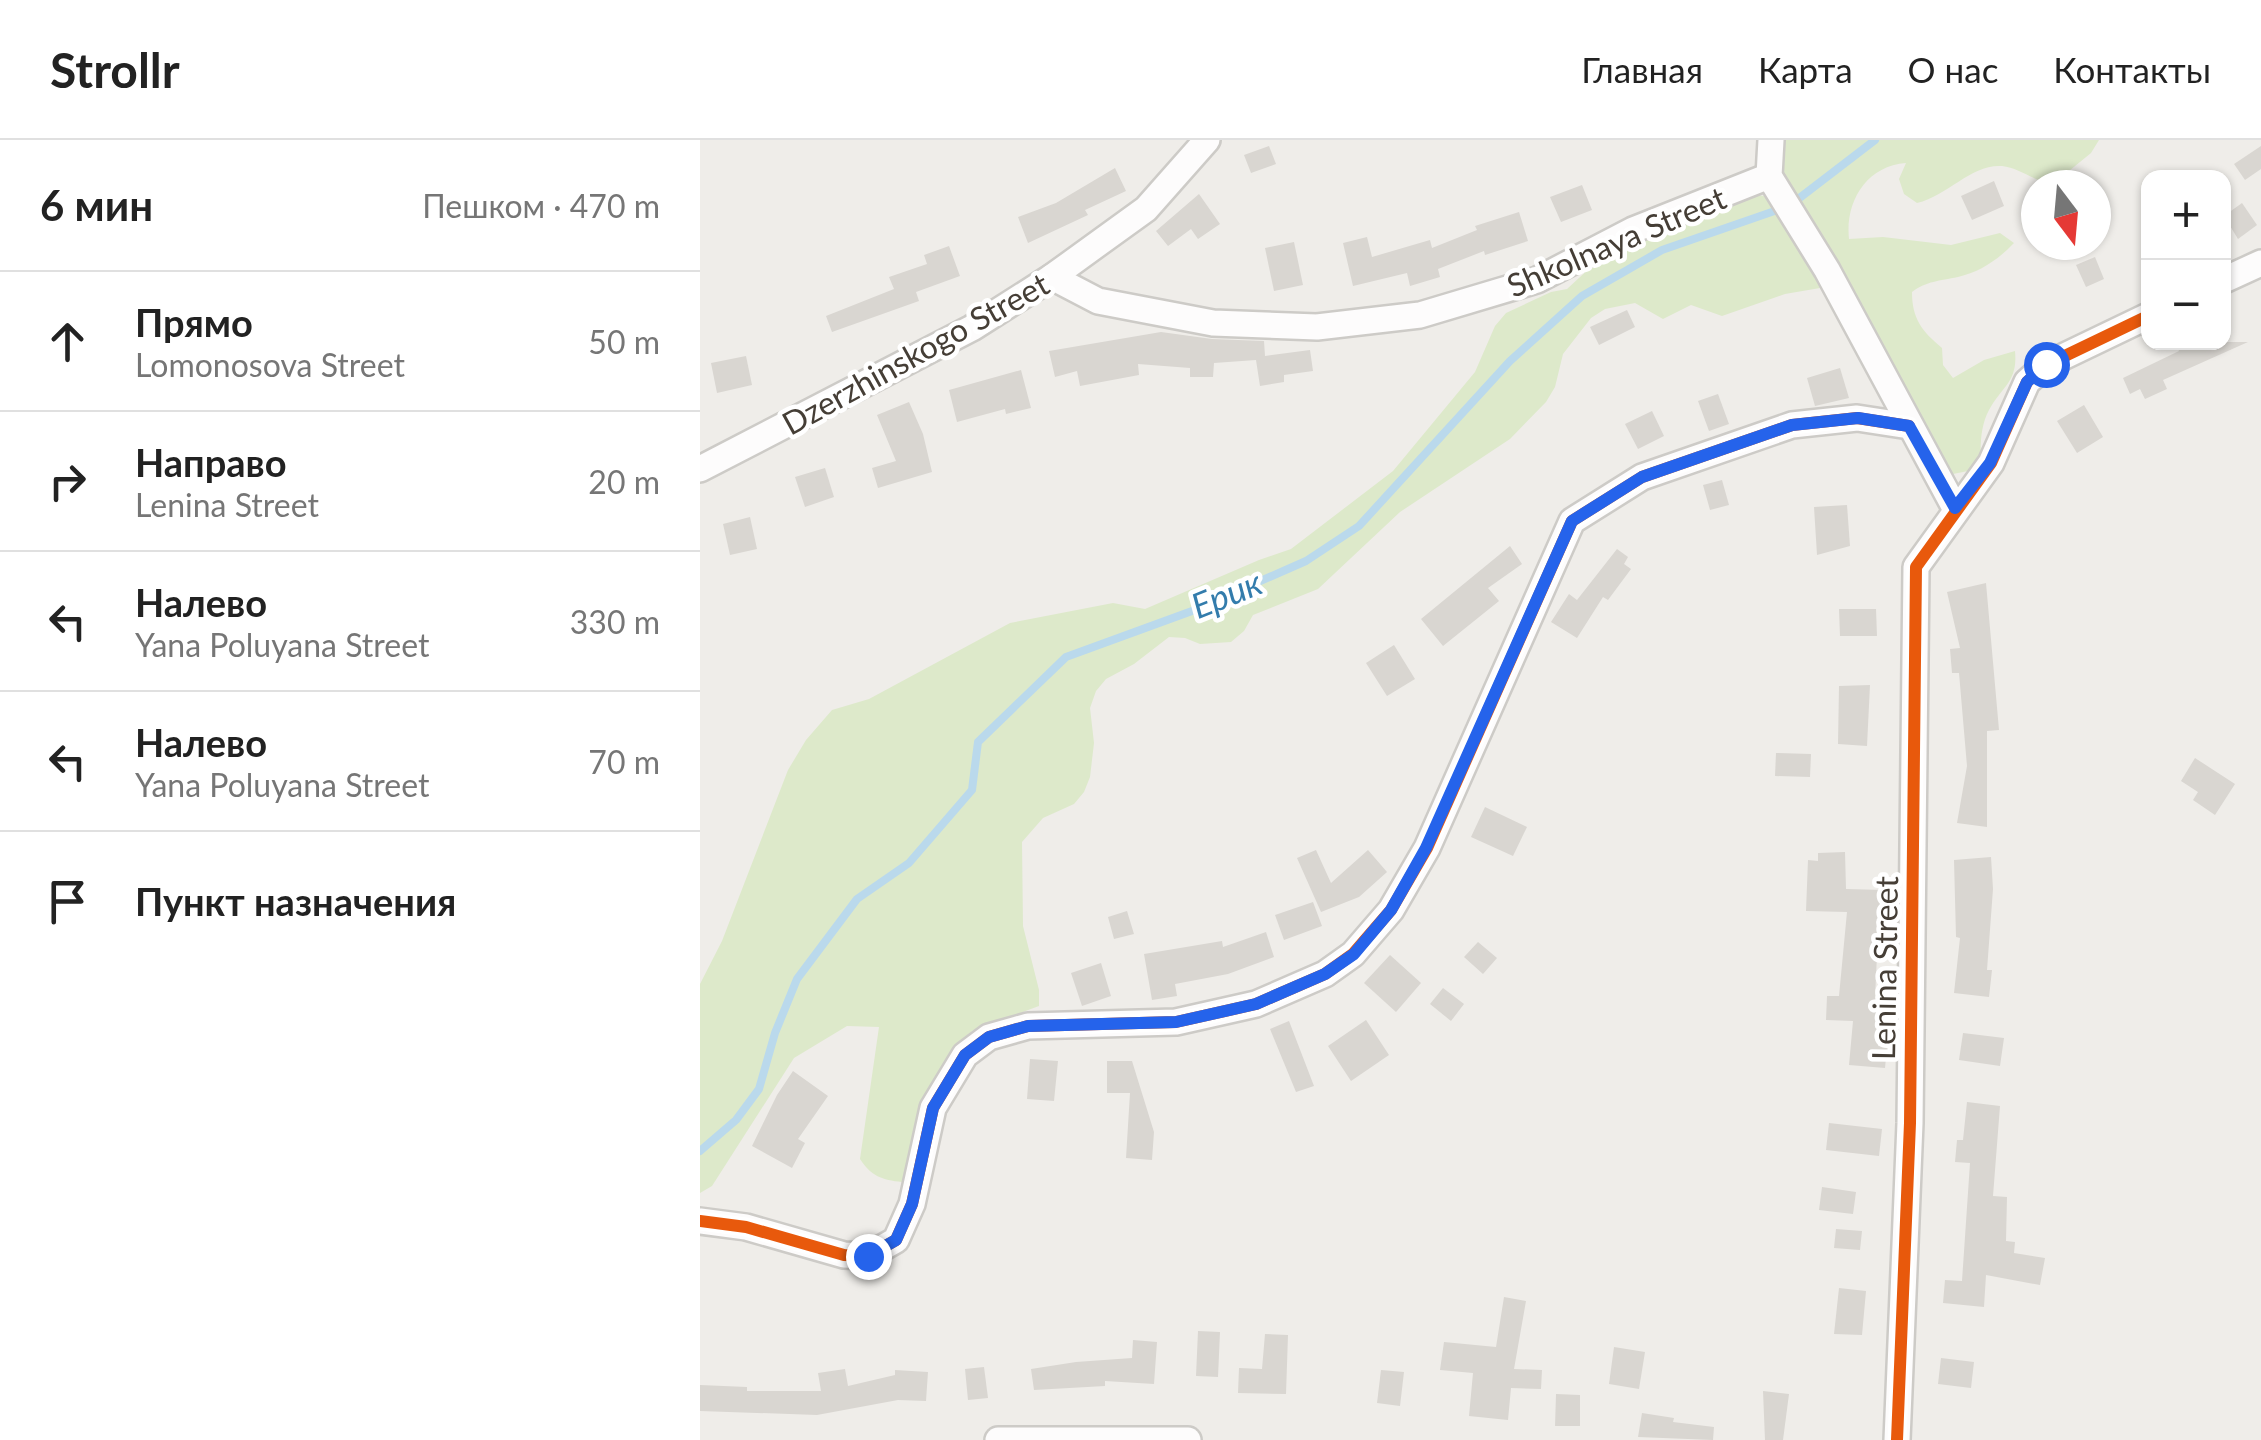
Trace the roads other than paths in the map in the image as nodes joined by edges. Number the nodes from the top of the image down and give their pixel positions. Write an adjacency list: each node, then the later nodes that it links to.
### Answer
1 (1207, 140): 6 (street, Dzerzhinskogo Street)
2 (1772, 140): 3 (street)
3 (1769, 176): 6 (street, Shkolnaya Street); 8 (street)
4 (2261, 263): 5 (street)
5 (2231, 277)
6 (1052, 278): 9 (street, Dzerzhinskogo Street)
7 (2141, 319): 10 (street, Lenina Street)
8 (1909, 426): 10 (street); 11 (street)
9 (700, 469)
10 (1955, 508): 14 (street, Lenina Street)
11 (700, 1221)
12 (998, 1440): 13 (street)
13 (1188, 1440)
14 (1897, 1440)

